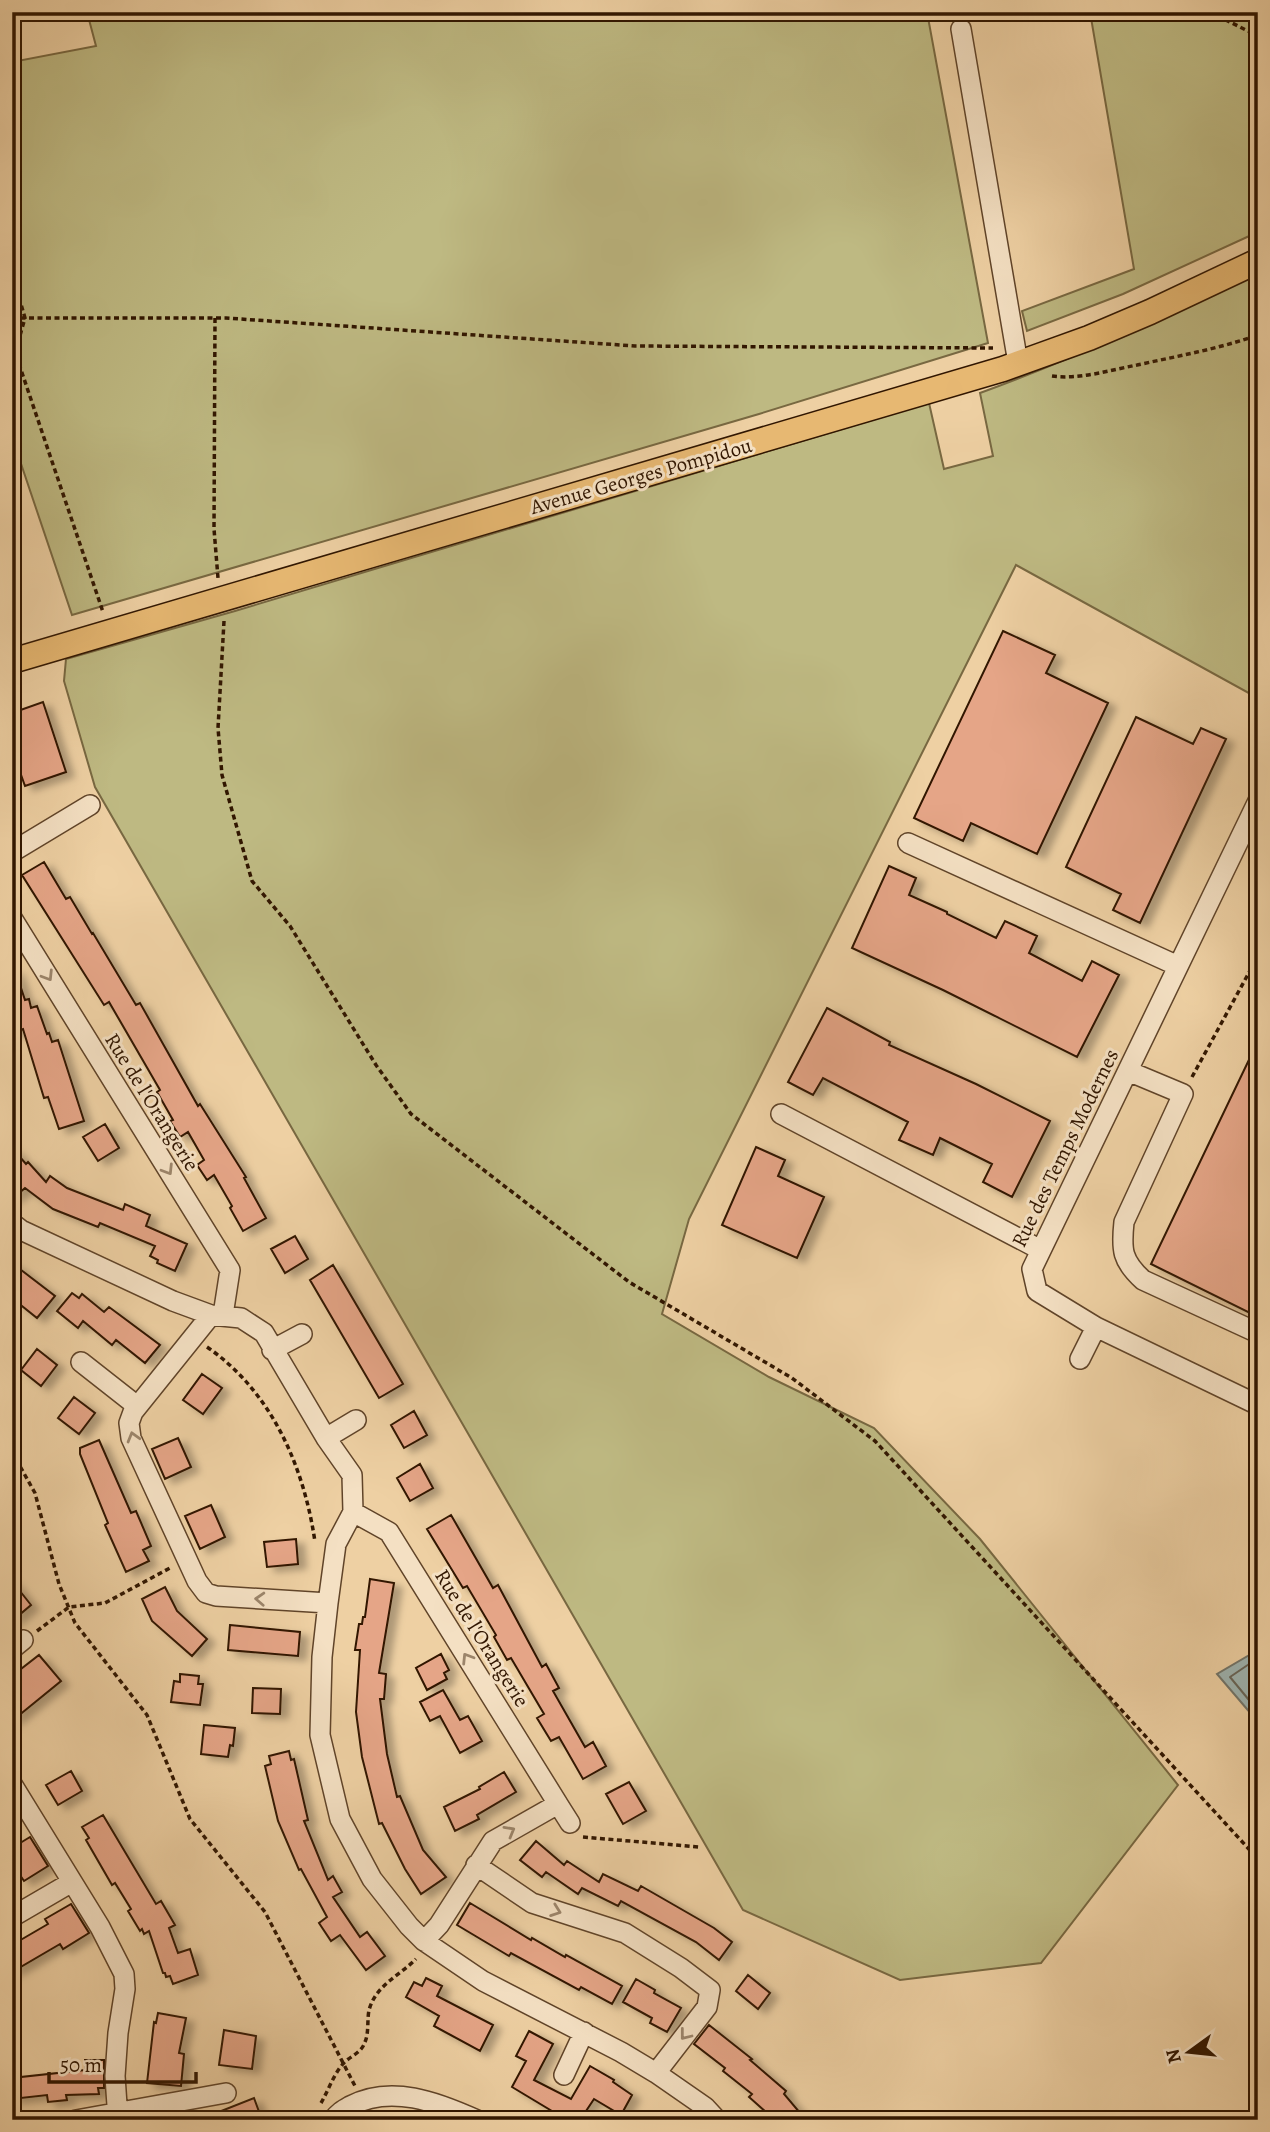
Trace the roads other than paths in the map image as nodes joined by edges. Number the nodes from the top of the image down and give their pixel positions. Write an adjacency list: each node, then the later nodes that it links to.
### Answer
1 (961, 29): 3 (street)
2 (1258, 261): 3 (main road, Avenue Georges Pompidou)
3 (1018, 363): 4 (main road, Avenue Georges Pompidou)
4 (12, 661)
5 (1258, 802): 10 (street, Rue des Temps Modernes)
6 (90, 805): 8 (street)
7 (908, 843): 10 (street)
8 (12, 852)
9 (12, 918): 15 (street, Rue de l'Orangerie, one-way to 15)
10 (1178, 966): 11 (street, Rue des Temps Modernes)
11 (1128, 1071): 14 (street, Rue des Temps Modernes); 17 (street)
12 (781, 1114): 14 (street)
13 (12, 1223): 15 (street)
14 (1041, 1250): 16 (street, Rue des Temps Modernes)
15 (217, 1315): 19 (street); 23 (street, Rue de l'Orangerie)
16 (1096, 1327): 20 (street); 22 (street, Rue des Temps Modernes)
17 (1258, 1333)
18 (302, 1334): 19 (street)
19 (272, 1350): 25 (street)
20 (1080, 1359)
21 (81, 1362): 23 (street)
22 (1258, 1405)
23 (137, 1406): 27 (street, one-way to 23)
24 (356, 1420): 25 (street)
25 (326, 1438): 26 (street)
26 (353, 1512): 27 (street); 29 (street, Rue de l'Orangerie, one-way to 26)
27 (328, 1603): 34 (street)
28 (12, 1784): 32 (street)
29 (558, 1804): 30 (street, Rue de l'Orangerie); 31 (street, one-way to 29)
30 (570, 1822)
31 (476, 1865): 34 (street); 36 (street, one-way to 36)
32 (72, 1882): 33 (street); 40 (street)
33 (12, 1917)
34 (424, 1941): 35 (street)
35 (584, 2032): 36 (street); 37 (street)
36 (656, 2073): 43 (street)
37 (564, 2075)
38 (226, 2093): 40 (street)
39 (325, 2114): 42 (street)
40 (118, 2116): 41 (street)
41 (76, 2120)
42 (477, 2120)
43 (717, 2120)

